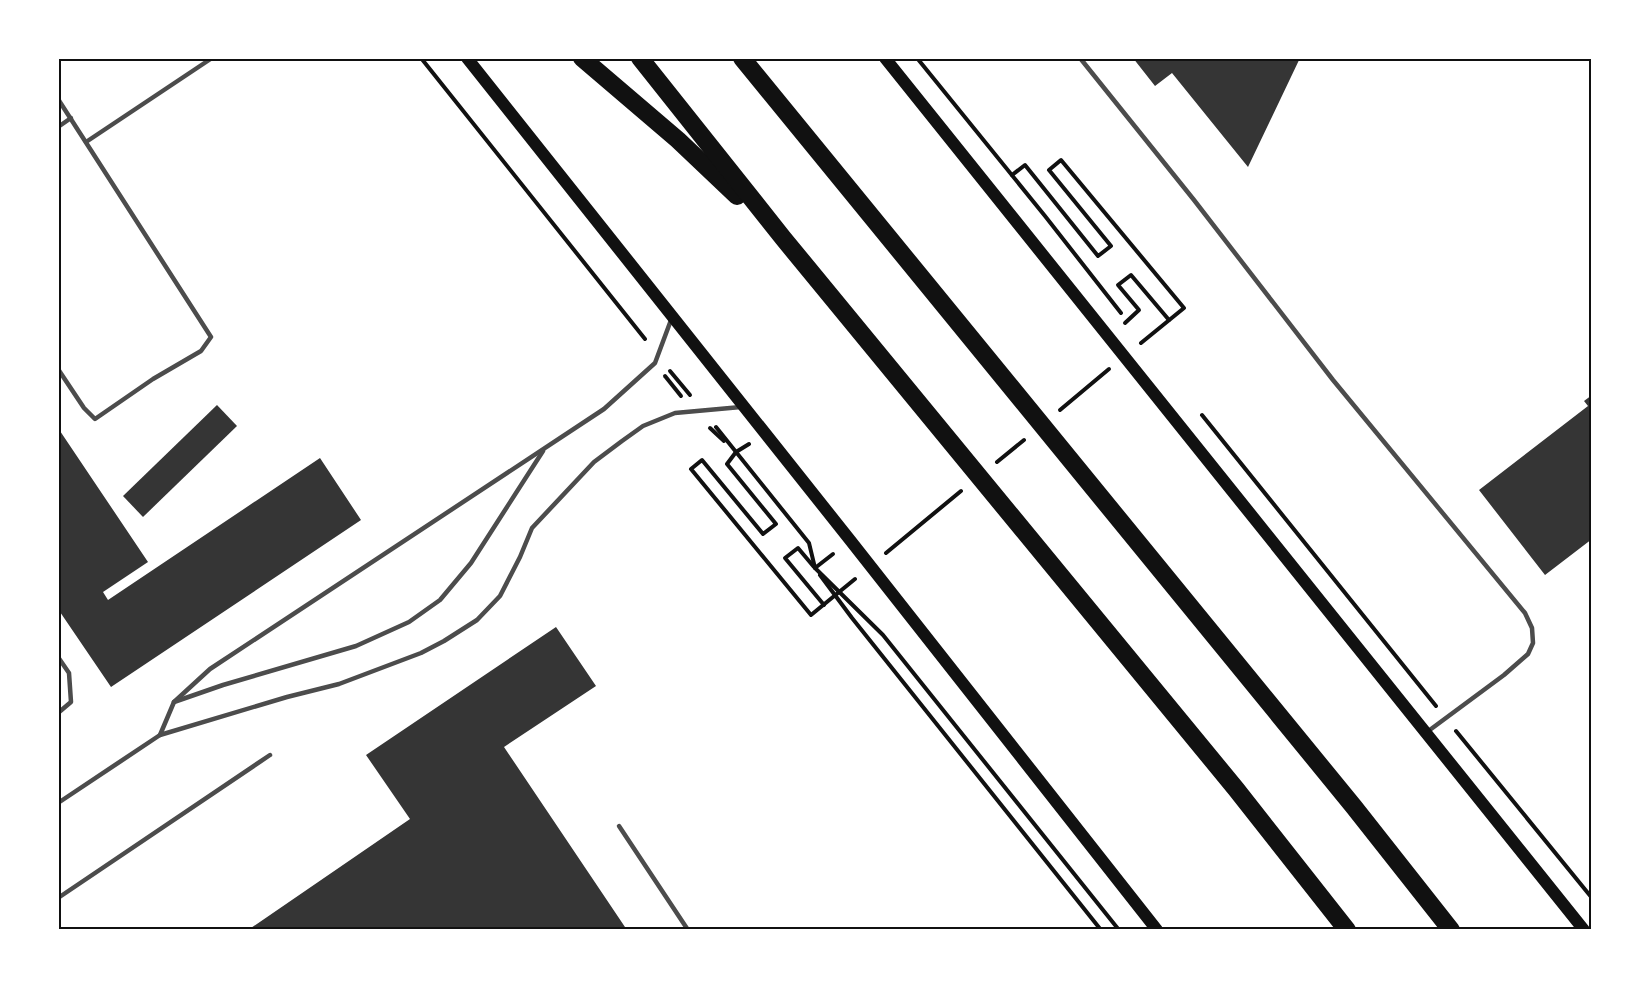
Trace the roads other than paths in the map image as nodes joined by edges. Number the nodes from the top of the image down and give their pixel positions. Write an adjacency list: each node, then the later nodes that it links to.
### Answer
1 (212, 58): 13 (lane)
2 (467, 58): 15 (main road)
3 (582, 58): 14 (highway)
4 (640, 58): 14 (highway)
5 (742, 58): 11 (highway)
6 (756, 58): 11 (highway)
7 (885, 58): 22 (main road)
8 (1080, 58): 22 (lane)
9 (58, 99): 10 (lane)
10 (71, 118): 12 (lane); 13 (lane)
11 (792, 120): 31 (highway)
12 (58, 127)
13 (86, 142): 16 (lane)
14 (783, 238): 30 (highway)
15 (672, 317): 17 (main road); 18 (lane)
16 (58, 369)
17 (744, 407): 23 (lane); 29 (main road)
18 (544, 448): 20 (lane); 20 (lane)
19 (58, 657): 21 (lane)
20 (174, 702): 23 (lane)
21 (58, 713)
22 (1426, 733): 32 (main road)
23 (160, 735): 25 (lane)
24 (270, 755): 27 (lane)
25 (58, 803)
26 (619, 826): 28 (lane)
27 (58, 898)
28 (688, 930)
29 (1157, 930)
30 (1347, 930)
31 (1451, 930)
32 (1584, 930)

